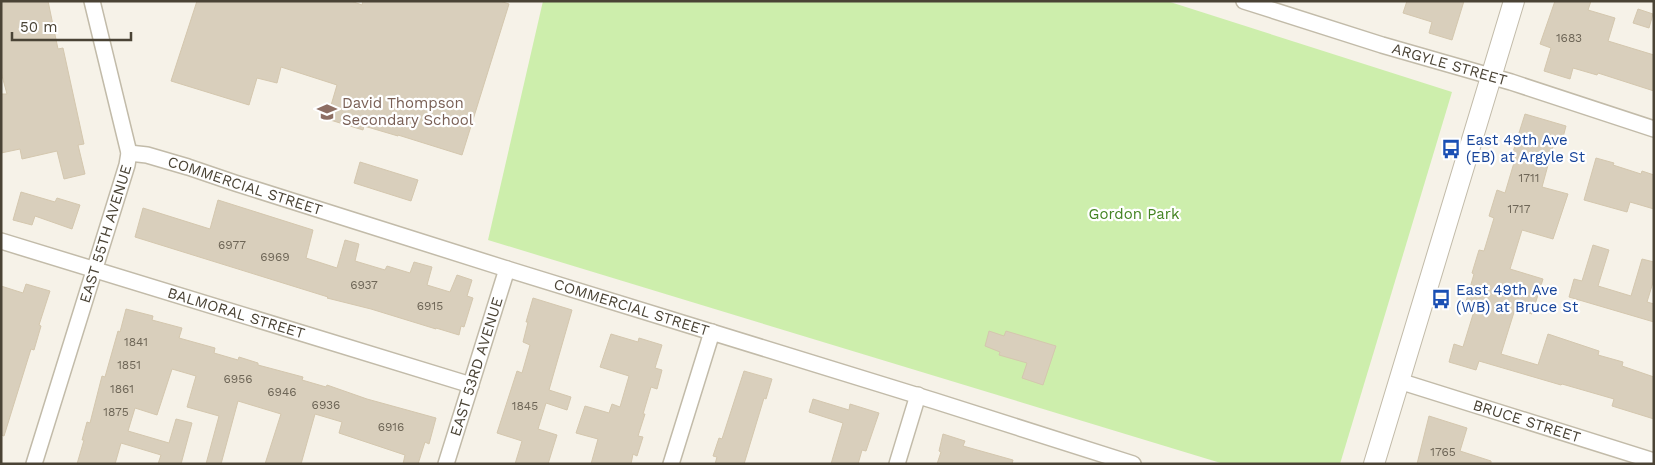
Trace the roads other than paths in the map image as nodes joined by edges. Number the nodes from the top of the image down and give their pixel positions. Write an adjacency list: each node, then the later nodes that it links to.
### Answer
1 (92, 1): 6 (street, EAST 55TH AVENUE)
2 (1244, 1): 4 (street, ARGYLE STREET)
3 (1514, 1): 4 (street)
4 (1491, 77): 5 (street, ARGYLE STREET); 11 (street)
5 (1654, 129)
6 (129, 153): 8 (street, COMMERCIAL STREET); 9 (street, EAST 55TH AVENUE)
7 (1, 241): 9 (street, BALMORAL STREET)
8 (507, 269): 10 (street, COMMERCIAL STREET); 12 (street, EAST 53RD AVENUE)
9 (94, 270): 12 (street, BALMORAL STREET); 16 (street, EAST 55TH AVENUE)
10 (712, 332): 13 (street, COMMERCIAL STREET); 18 (street)
11 (1399, 381): 14 (street, BRUCE STREET); 20 (street)
12 (471, 385): 17 (street, EAST 53RD AVENUE)
13 (918, 395): 15 (street, COMMERCIAL STREET); 19 (street)
14 (1654, 461)
15 (1126, 463)
16 (34, 464)
17 (446, 464)
18 (671, 464)
19 (897, 464)
20 (1374, 464)

